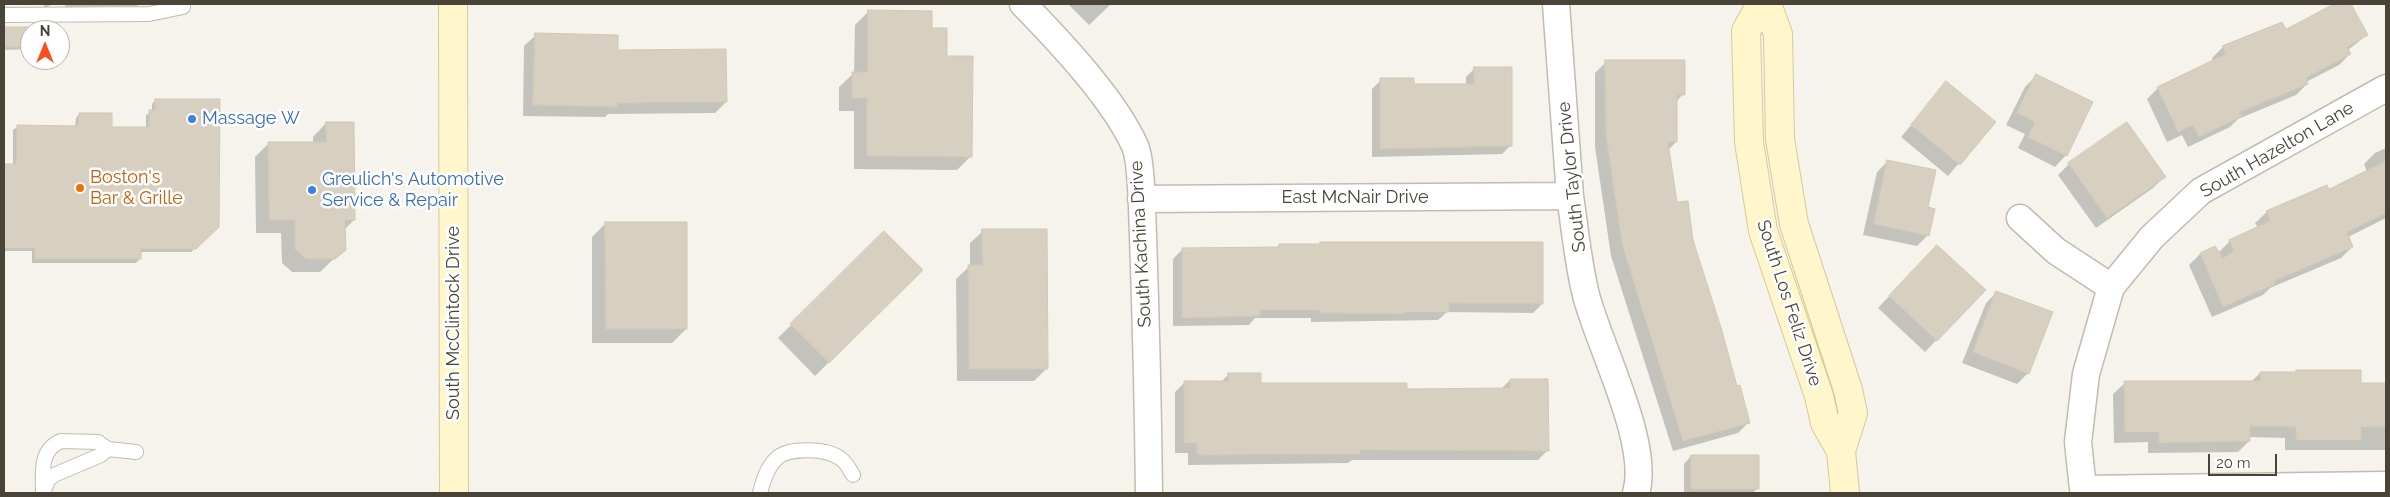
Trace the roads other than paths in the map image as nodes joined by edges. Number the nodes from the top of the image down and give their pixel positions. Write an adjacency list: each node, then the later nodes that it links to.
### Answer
1 (453, 4): 19 (street, South McClintock Drive)
2 (1023, 4): 10 (street, South Kachina Drive)
3 (1556, 4): 9 (street, South Taylor Drive)
4 (1761, 4): 14 (street, South Los Feliz Drive)
5 (1767, 4): 14 (street, South Los Feliz Drive)
6 (183, 8): 7 (lane)
7 (4, 15)
8 (2386, 88): 12 (street, South Hazelton Lane)
9 (1570, 196): 10 (street, East McNair Drive); 22 (street, South Taylor Drive)
10 (1141, 199): 21 (street, South Kachina Drive)
11 (2020, 218): 12 (street)
12 (2111, 286): 17 (street, South Hazelton Lane)
13 (108, 449): 15 (lane); 18 (lane); 18 (lane)
14 (1841, 451): 23 (street, South Los Feliz Drive)
15 (136, 452)
16 (853, 474): 20 (lane)
17 (2386, 485)
18 (43, 493)
19 (454, 493)
20 (760, 493)
21 (1149, 493)
22 (1637, 493)
23 (1845, 493)

